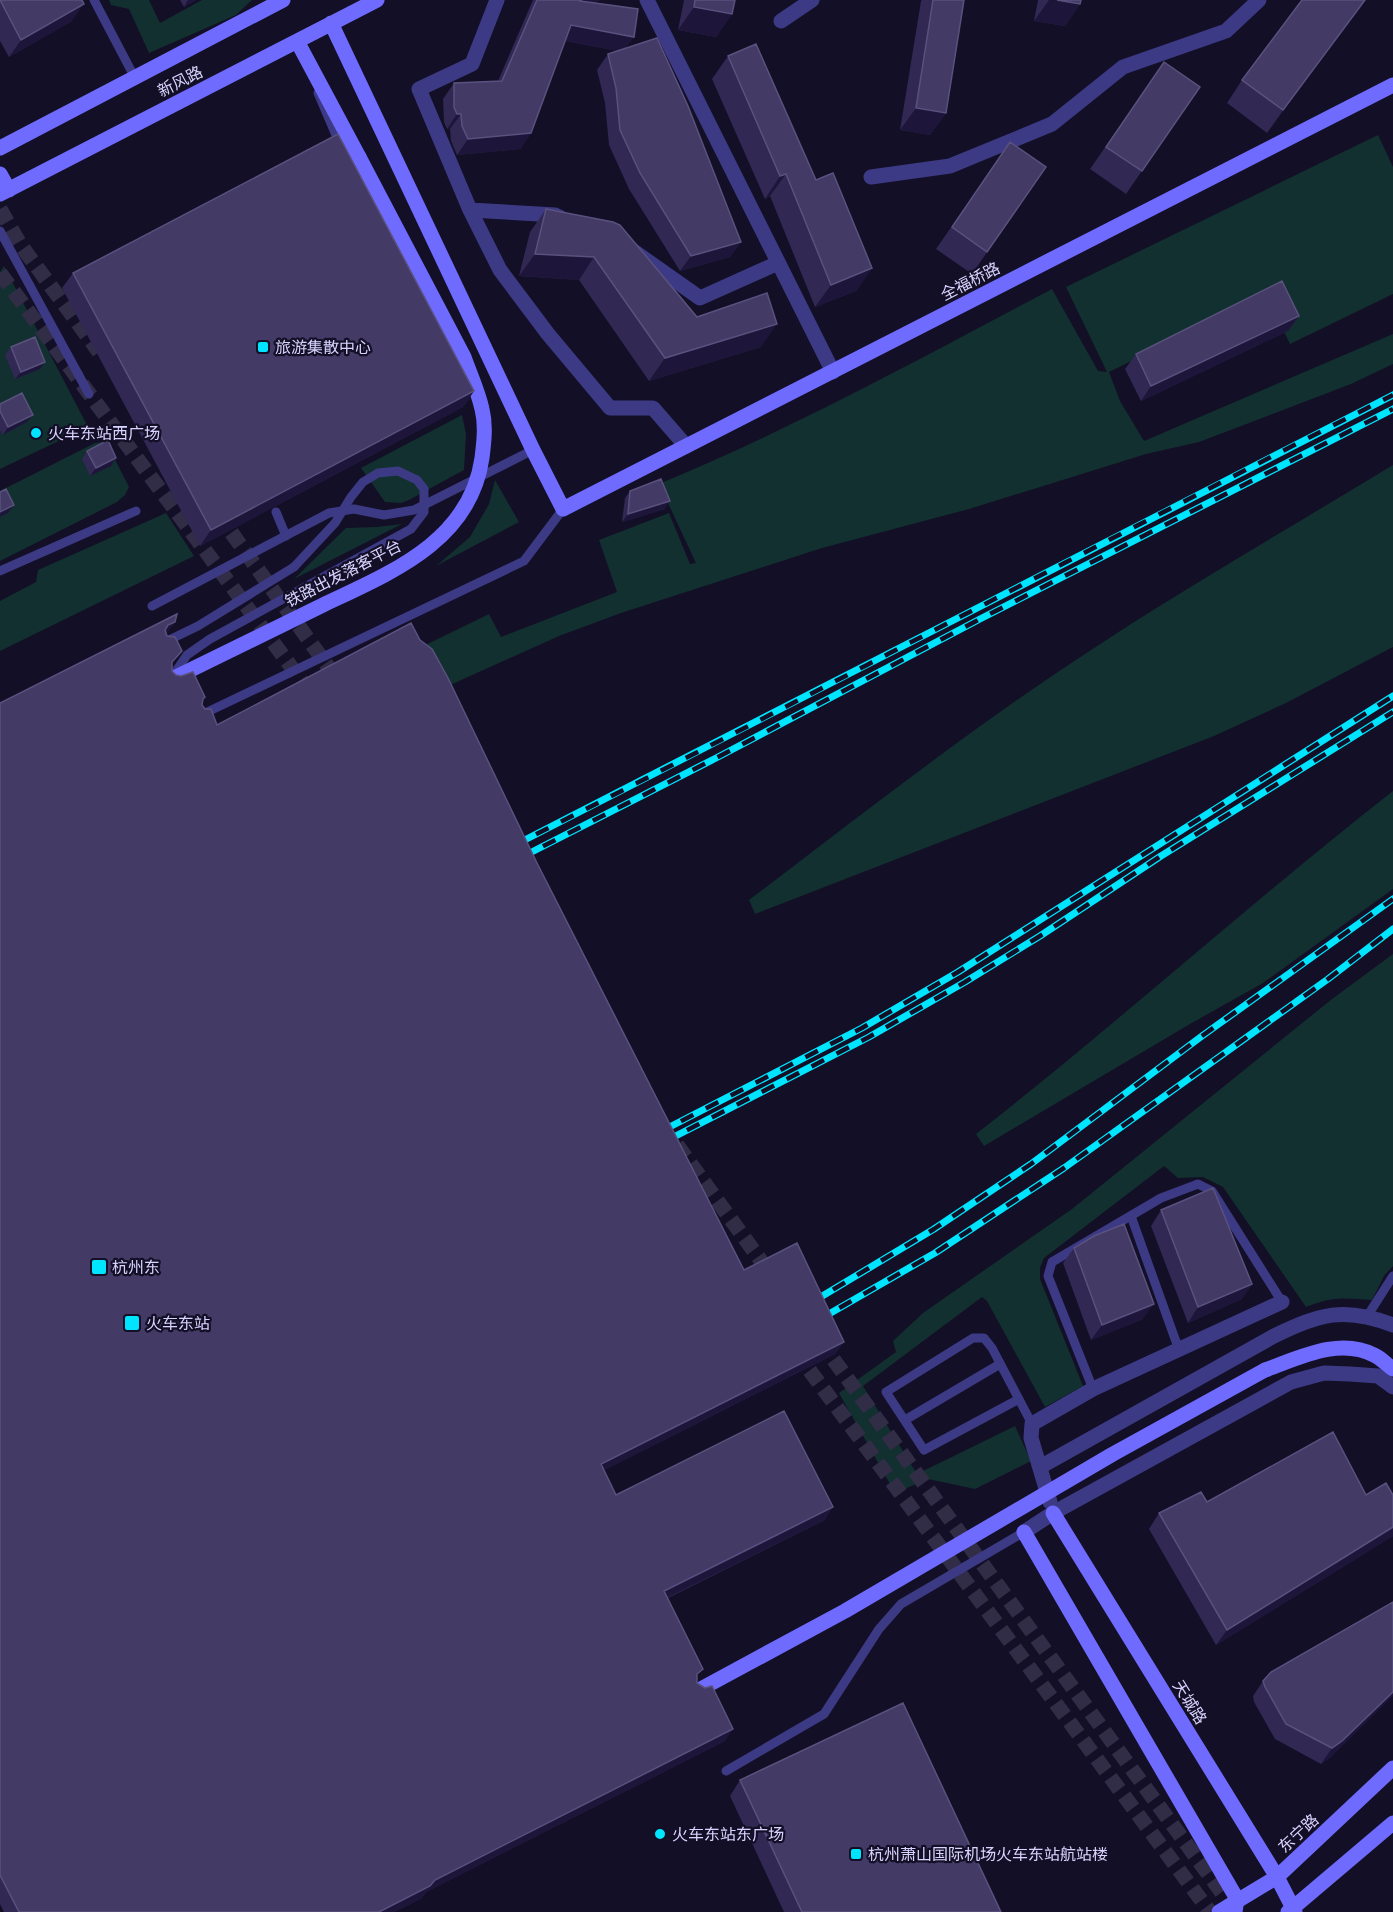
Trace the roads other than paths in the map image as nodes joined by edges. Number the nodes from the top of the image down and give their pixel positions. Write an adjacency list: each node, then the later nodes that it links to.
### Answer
1 (94, 0): 11 (lane)
2 (283, 0): 11 (main road, 新风路)
3 (377, 0): 9 (main road, 新风路)
4 (497, 0): 17 (street)
5 (647, 0): 21 (street)
6 (812, 0): 8 (street)
7 (1259, 0): 15 (street)
8 (781, 21)
9 (332, 23): 10 (main road, 新风路); 25 (main road)
10 (297, 41): 16 (main road, 新风路); 33 (main road, 铁路出发落客平台, bridge)
11 (135, 78): 13 (main road, 新风路)
12 (1393, 85): 22 (main road, 全福桥路)
13 (0, 148)
14 (0, 174): 16 (main road)
15 (871, 177)
16 (4, 192)
17 (470, 210): 18 (street); 24 (street)
18 (576, 225)
19 (0, 231): 23 (lane)
20 (618, 244): 21 (street)
21 (778, 263): 22 (street)
22 (833, 372): 24 (main road, 全福桥路)
23 (89, 394)
24 (686, 446): 26 (main road, 全福桥路)
25 (533, 450): 26 (main road); 29 (lane)
26 (563, 508): 34 (lane)
27 (136, 511): 30 (lane)
28 (276, 512): 29 (lane)
29 (286, 536): 31 (lane)
30 (0, 571)
31 (152, 606)
32 (163, 643): 33 (lane, bridge)
33 (172, 679)
34 (200, 716)
35 (1131, 1216): 37 (lane); 40 (lane); 44 (lane)
36 (1393, 1276): 38 (lane)
37 (1282, 1302): 40 (street)
38 (1368, 1315): 39 (street); 48 (street)
39 (1393, 1325)
40 (1179, 1350): 44 (street)
41 (1000, 1364): 45 (lane); 46 (lane); 46 (lane)
42 (1393, 1369): 51 (main road, bridge)
43 (1393, 1387): 49 (street)
44 (1093, 1389): 47 (street)
45 (1019, 1399): 46 (lane); 47 (lane)
46 (905, 1420)
47 (1032, 1424): 48 (street)
48 (1041, 1467): 49 (street)
49 (1053, 1513): 50 (street); 55 (main road, 天城路)
50 (1024, 1532): 53 (lane); 56 (main road)
51 (697, 1691)
52 (1393, 1768): 55 (main road, 东宁路)
53 (726, 1771)
54 (1393, 1823): 57 (main road)
55 (1277, 1877): 56 (main road, 东宁路); 57 (main road, 天城路)
56 (1236, 1906): 58 (main road, 东宁路)
57 (1292, 1911)
58 (1219, 1912)

